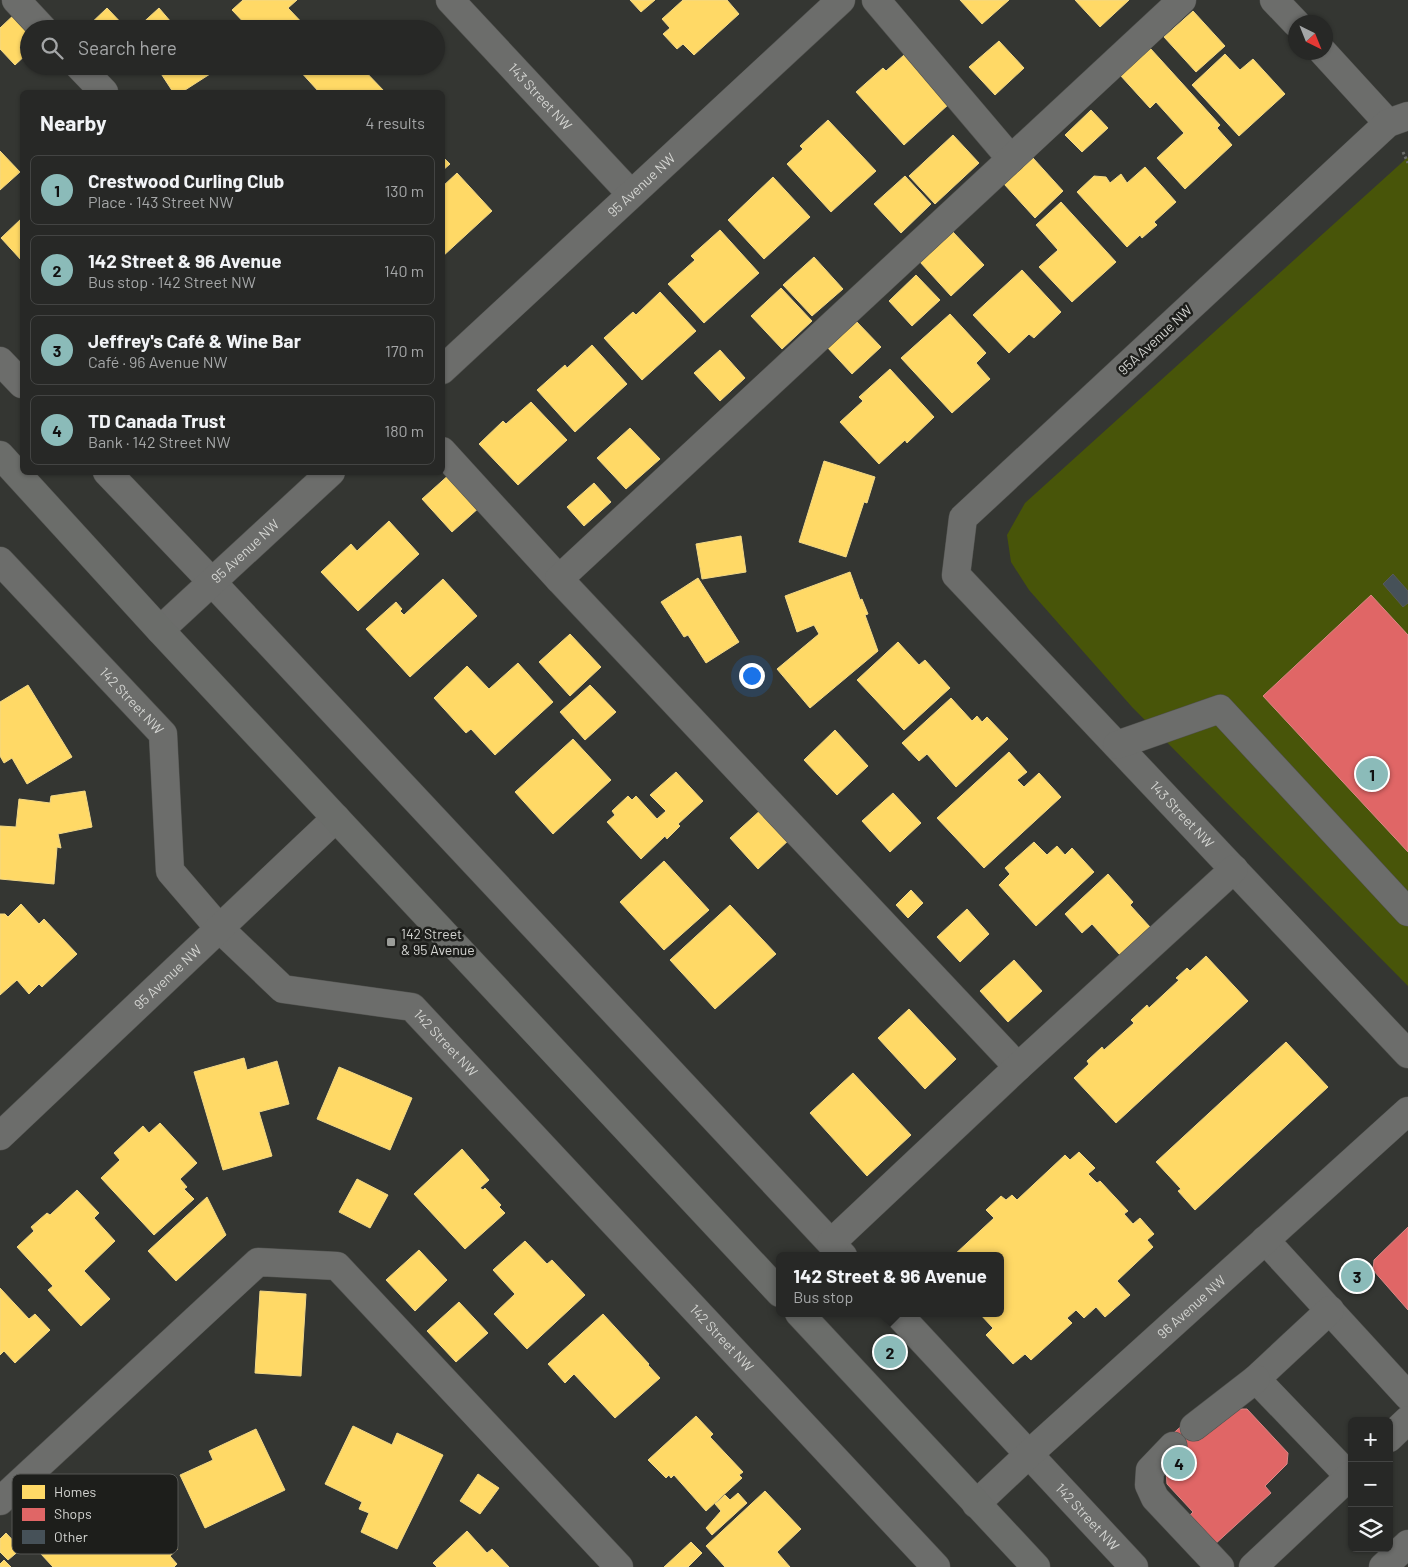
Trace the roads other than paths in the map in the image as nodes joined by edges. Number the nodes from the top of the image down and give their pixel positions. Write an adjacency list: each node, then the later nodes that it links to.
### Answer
1 (16, 0): 8 (street)
2 (450, 0): 14 (street, 143 Street NW)
3 (841, 0): 14 (street, 95 Avenue NW)
4 (876, 0): 13 (street)
5 (1182, 0): 13 (street)
6 (1274, 0): 7 (street)
7 (1288, 15)
8 (35, 20)
9 (1332, 60): 12 (street)
10 (88, 75): 11 (street)
11 (102, 90)
12 (1398, 119): 23 (street, 95A Avenue NW)
13 (1011, 159): 24 (street)
14 (631, 194): 16 (street, 95 Avenue NW)
15 (0, 361): 17 (street)
16 (445, 367)
17 (20, 382)
18 (445, 454): 24 (street)
19 (0, 455): 26 (main road)
20 (110, 475): 25 (street)
21 (328, 475): 25 (street, 95 Avenue NW)
22 (0, 561): 31 (street, 142 Street NW)
23 (956, 574): 27 (street, 143 Street NW)
24 (559, 579): 33 (street)
25 (212, 582): 26 (street, 95 Avenue NW); 37 (street)
26 (160, 630): 28 (main road)
27 (1117, 745): 29 (street, 143 Street NW); 30 (street)
28 (336, 818): 31 (street, 95 Avenue NW); 38 (main road)
29 (1234, 870): 32 (street, 143 Street NW); 33 (street)
30 (1408, 912)
31 (219, 928): 35 (street, 95 Avenue NW); 57 (street, 142 Street NW)
32 (1408, 1054)
33 (1018, 1067): 37 (street)
34 (1408, 1111): 36 (street, 96 Avenue NW)
35 (0, 1136)
36 (1265, 1240): 39 (street); 48 (street, 96 Avenue NW)
37 (837, 1250)
38 (776, 1289)
39 (1330, 1310): 42 (street); 43 (street)
40 (803, 1317): 54 (main road)
41 (901, 1317): 48 (street, 142 Street NW)
42 (1256, 1379): 45 (street); 49 (street)
43 (1408, 1396)
44 (1408, 1420): 46 (street)
45 (1194, 1427)
46 (1393, 1434)
47 (1173, 1446): 60 (street)
48 (1029, 1454): 54 (street, 96 Avenue NW); 59 (street, 142 Street NW)
49 (1348, 1473)
50 (29, 1474): 56 (street)
51 (1348, 1477): 61 (street)
52 (12, 1490): 53 (street)
53 (0, 1501)
54 (976, 1504): 58 (main road)
55 (1408, 1544): 62 (street)
56 (620, 1567)
57 (936, 1567)
58 (1036, 1567)
59 (1134, 1567)
60 (1220, 1567)
61 (1254, 1567)
62 (1383, 1567)

